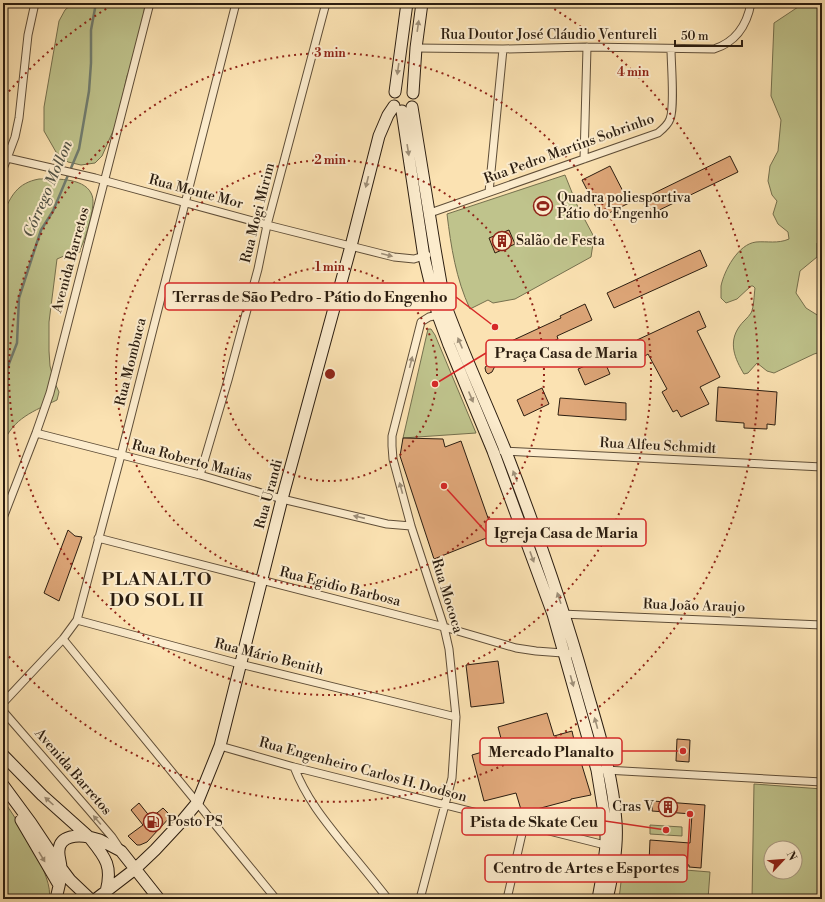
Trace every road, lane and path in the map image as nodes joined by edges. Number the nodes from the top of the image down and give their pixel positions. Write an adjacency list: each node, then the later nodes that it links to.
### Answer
1 (35, 3): 16 (street)
2 (150, 3): 19 (street, Avenida Barretos)
3 (236, 3): 21 (street, Rua Mombuca)
4 (326, 3): 23 (street, Rua Mogi Mirim)
5 (408, 3): 12 (street, one-way to 12)
6 (422, 3): 9 (street, one-way to 6)
7 (751, 3): 11 (street, Rua Doutor José Cláudio Ventureli)
8 (587, 47): 10 (street, Rua Doutor José Cláudio Ventureli); 11 (street, Rua Doutor José Cláudio Ventureli); 17 (street)
9 (416, 48): 10 (street, Rua Doutor José Cláudio Ventureli); 13 (street)
10 (503, 49): 20 (street)
11 (671, 49): 17 (street, Rua Pedro Martins Sobrinho)
12 (395, 92): 13 (street); 15 (street)
13 (413, 93): 14 (street)
14 (412, 107): 15 (street); 22 (street)
15 (398, 109): 24 (street, Rua Urandi, one-way to 24); 26 (street, one-way to 26)
16 (5, 157): 18 (street); 19 (street, Rua Monte Mor)
17 (584, 159): 20 (street, Rua Pedro Martins Sobrinho)
18 (3, 168)
19 (105, 181): 21 (street, Rua Monte Mor); 28 (street, Avenida Barretos)
20 (489, 192): 22 (street, Rua Pedro Martins Sobrinho)
21 (185, 202): 23 (street, Rua Monte Mor); 31 (street, Rua Mombuca)
22 (430, 213): 25 (street)
23 (267, 225): 24 (street, Rua Monte Mor); 33 (street, Rua Mogi Mirim)
24 (351, 246): 26 (street, Rua Monte Mor, one-way to 26); 34 (street, Rua Urandi)
25 (435, 249): 26 (street); 29 (street, one-way to 25)
26 (424, 257): 27 (street)
27 (438, 315): 30 (street, one-way to 30); 36 (street, Rua Mococa, one-way to 27)
28 (36, 433): 31 (street, Rua Roberto Matias); 35 (street, Avenida Barretos)
29 (505, 451): 30 (street, Rua Alfeu Schmidt); 32 (street, Rua Alfeu Schmidt); 39 (street, one-way to 29)
30 (493, 452): 39 (street, one-way to 39)
31 (121, 455): 33 (street, Rua Roberto Matias); 37 (street, Rua Mombuca)
32 (822, 467)
33 (200, 475): 34 (street, Rua Roberto Matias)
34 (282, 499): 36 (street, Rua Roberto Matias, one-way to 34); 38 (street, Rua Urandi)
35 (3, 518)
36 (411, 526): 42 (street, Rua Mococa)
37 (98, 538): 38 (street, Rua Egidio Barbosa); 40 (street, Rua Mombuca)
38 (262, 581): 42 (street, Rua Egidio Barbosa); 46 (street, Rua Urandi)
39 (558, 614): 41 (street, Rua João Araujo); 44 (street); 45 (street)
40 (77, 620): 43 (street, Rua Mombuca); 46 (street, Rua Mário Benith)
41 (822, 625)
42 (444, 627): 44 (street, Rua Egidio Barbosa); 49 (street, Rua Mococa)
43 (63, 639): 47 (street, Rua Mombuca); 57 (street)
44 (564, 653): 45 (street, Rua Egidio Barbosa); 53 (street, one-way to 53)
45 (576, 654): 54 (street, one-way to 45)
46 (240, 664): 49 (street, Rua Mário Benith); 50 (street, Rua Urandi)
47 (3, 703)
48 (3, 711): 62 (street, Avenida Barretos, one-way to 48)
49 (456, 717): 58 (street, Rua Mococa)
50 (220, 746): 52 (street, Rua Engenheiro Carlos H. Dodson); 57 (street, Rua Urandi)
51 (3, 755): 60 (street, one-way to 51)
52 (294, 767): 58 (street, Rua Engenheiro Carlos H. Dodson); 72 (street)
53 (597, 770): 54 (street); 61 (street)
54 (609, 770): 55 (street); 61 (street)
55 (822, 782)
56 (3, 786): 63 (street); 65 (street, one-way to 65)
57 (197, 803): 64 (street, Rua Urandi); 71 (street)
58 (445, 805): 59 (street, Rua Engenheiro Carlos H. Dodson); 73 (street, Rua Mococa)
59 (524, 825): 61 (street, Rua Engenheiro Carlos H. Dodson); 74 (street)
60 (89, 837): 62 (street); 63 (street); 66 (street)
61 (611, 846): 75 (street); 76 (street)
62 (121, 851): 64 (street)
63 (62, 868): 65 (street); 69 (street)
64 (135, 869): 66 (street, Rua Urandi); 67 (street)
65 (59, 885): 68 (street)
66 (106, 892): 70 (street, Rua Urandi)
67 (157, 897)
68 (56, 899)
69 (90, 899)
70 (96, 899)
71 (276, 899)
72 (388, 899)
73 (420, 899)
74 (506, 899)
75 (598, 899)
76 (608, 899)

